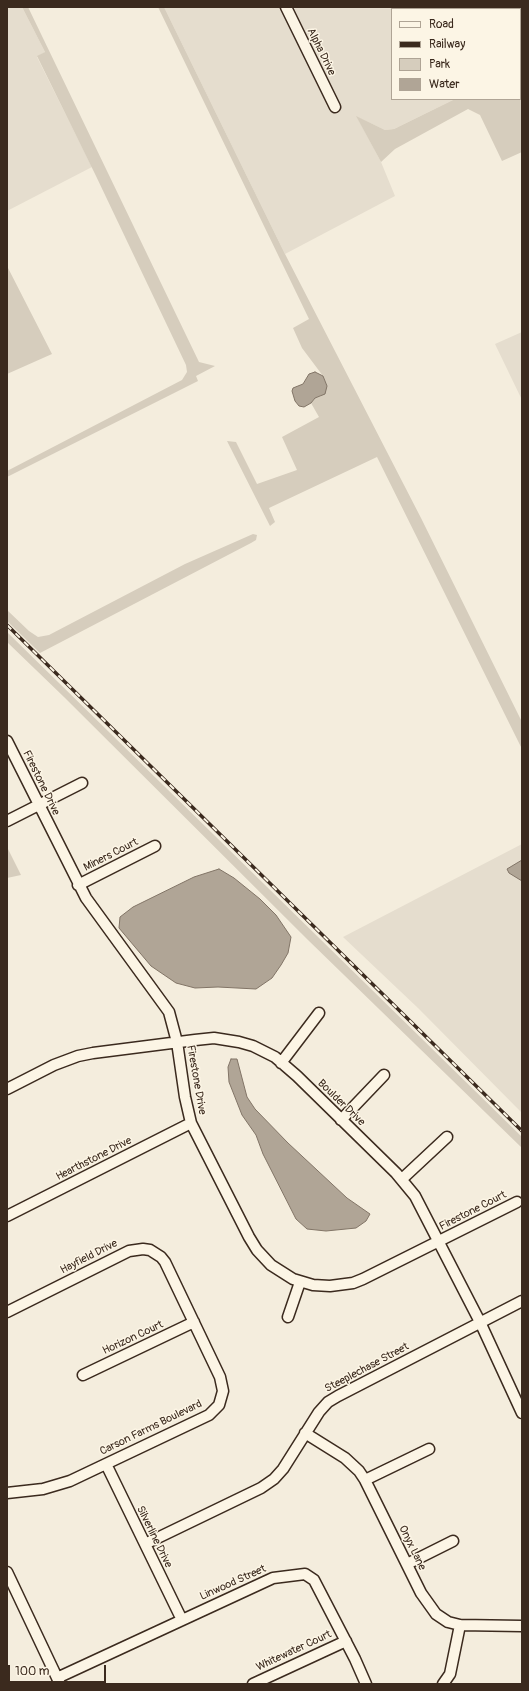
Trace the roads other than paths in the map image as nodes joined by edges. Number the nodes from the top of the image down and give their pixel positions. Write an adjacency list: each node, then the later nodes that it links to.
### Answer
1 (286, 7): 2 (street, Alpha Drive)
2 (335, 107)
3 (7, 741): 5 (street, Firestone Drive)
4 (82, 783): 5 (street)
5 (38, 804): 6 (street); 8 (street, Firestone Drive)
6 (7, 820)
7 (155, 846): 8 (street, Miners Court)
8 (78, 885): 10 (street, Firestone Drive)
9 (319, 1013): 11 (street)
10 (177, 1042): 11 (street, Boulder Drive); 13 (street, Boulder Drive); 15 (street, Firestone Drive)
11 (281, 1063): 14 (street, Boulder Drive)
12 (384, 1075): 14 (street)
13 (7, 1089)
14 (341, 1120): 17 (street, Boulder Drive)
15 (192, 1122): 19 (street, Hearthstone Drive); 21 (street, Firestone Drive)
16 (447, 1137): 17 (street)
17 (402, 1180): 20 (street, Boulder Drive)
18 (517, 1202): 20 (street, Firestone Court)
19 (7, 1216)
20 (440, 1241): 21 (street, Firestone Drive); 26 (street, Boulder Drive)
21 (300, 1282): 24 (street)
22 (522, 1301): 26 (street, Steeplechase Street)
23 (7, 1312): 25 (street, Hayfield Drive)
24 (288, 1317)
25 (194, 1322): 27 (street, Horizon Court); 32 (street, Carson Farms Boulevard)
26 (480, 1322): 28 (street, Boulder Drive); 30 (street, Steeplechase Street)
27 (83, 1375)
28 (518, 1392): 29 (street, Boulder Drive)
29 (522, 1413)
30 (305, 1433): 33 (street, Onyx Lane); 36 (street, Steeplechase Street)
31 (429, 1448): 33 (street)
32 (106, 1464): 34 (street, Carson Farms Boulevard); 36 (street, Silverline Drive)
33 (365, 1480): 37 (street, Onyx Lane)
34 (7, 1493)
35 (453, 1541): 37 (street)
36 (145, 1544): 40 (street, Silverline Drive)
37 (407, 1564): 41 (street, Onyx Lane)
38 (7, 1572): 39 (street)
39 (11, 1591): 44 (street)
40 (182, 1620): 43 (street, Linwood Street); 44 (street, Linwood Street)
41 (460, 1626): 42 (street, Onyx Lane); 47 (street)
42 (522, 1626)
43 (346, 1640): 45 (street, Whitewater Court); 46 (street, Linwood Street)
44 (59, 1681)
45 (253, 1684)
46 (366, 1684)
47 (443, 1684)

